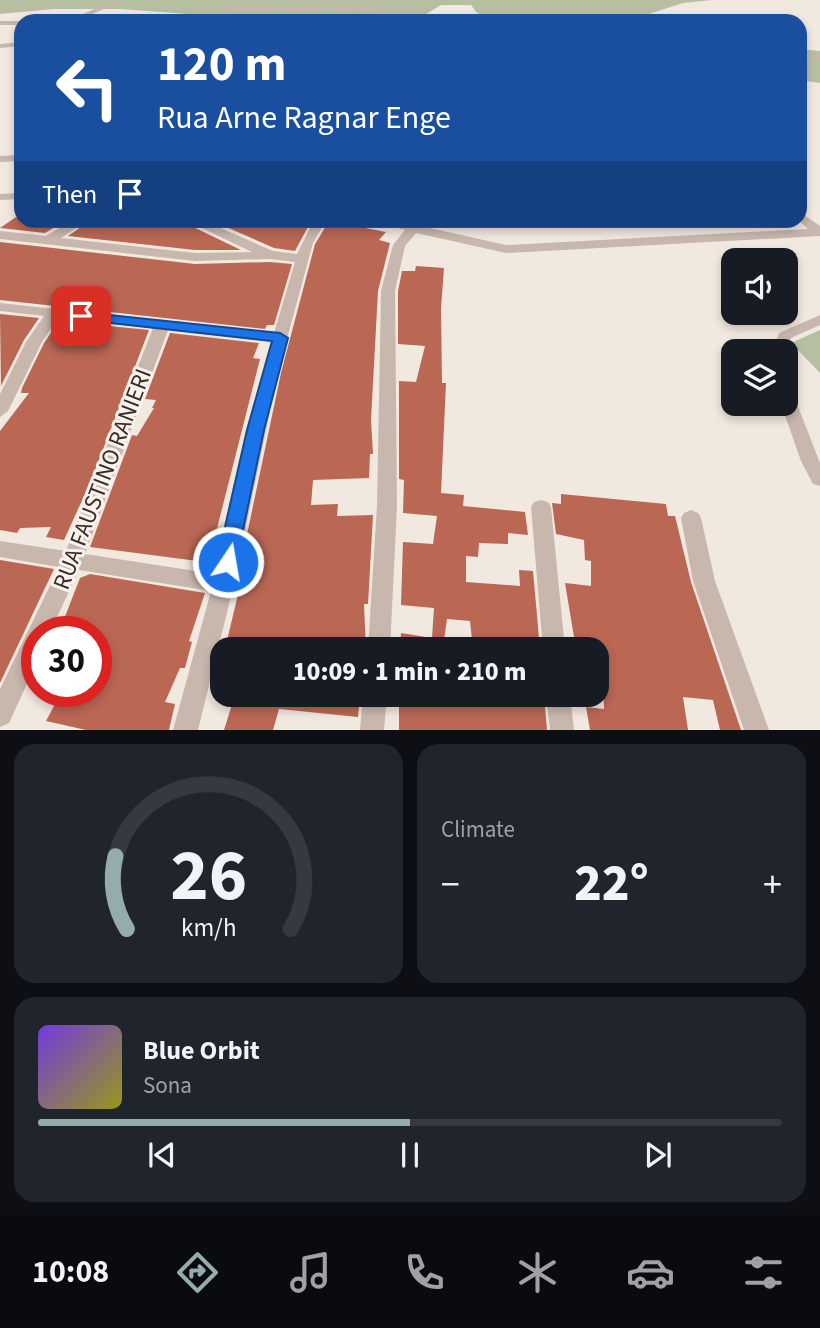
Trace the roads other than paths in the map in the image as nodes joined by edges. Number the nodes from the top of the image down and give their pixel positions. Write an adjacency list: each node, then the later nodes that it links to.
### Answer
1 (121, 0): 6 (street)
2 (277, 0): 5 (street)
3 (216, 6): 5 (street)
4 (407, 7): 5 (street)
5 (256, 9)
6 (88, 14)
7 (69, 228): 14 (street)
8 (209, 228): 15 (street)
9 (315, 228): 16 (street)
10 (405, 228): 11 (street)
11 (412, 230): 12 (street); 32 (street)
12 (820, 232)
13 (0, 235): 14 (street)
14 (50, 240): 15 (street)
15 (270, 255): 16 (street)
16 (302, 259): 21 (street)
17 (0, 307): 18 (street)
18 (54, 313): 20 (street); 23 (street)
19 (820, 319): 22 (street)
20 (162, 326): 21 (street); 29 (street, RUA FAUSTINO RANIERI)
21 (280, 338): 30 (street)
22 (783, 339)
23 (0, 411)
24 (793, 416): 25 (street)
25 (820, 479)
26 (541, 507): 33 (street)
27 (691, 517): 41 (street)
28 (0, 549): 29 (street)
29 (72, 562): 30 (street); 31 (street, RUA FAUSTINO RANIERI)
30 (223, 584): 38 (street)
31 (47, 616)
32 (380, 637)
33 (553, 637)
34 (21, 671): 37 (street)
35 (374, 707): 39 (street)
36 (559, 707): 40 (street)
37 (0, 715)
38 (185, 730)
39 (372, 730)
40 (562, 730)
41 (757, 730)

